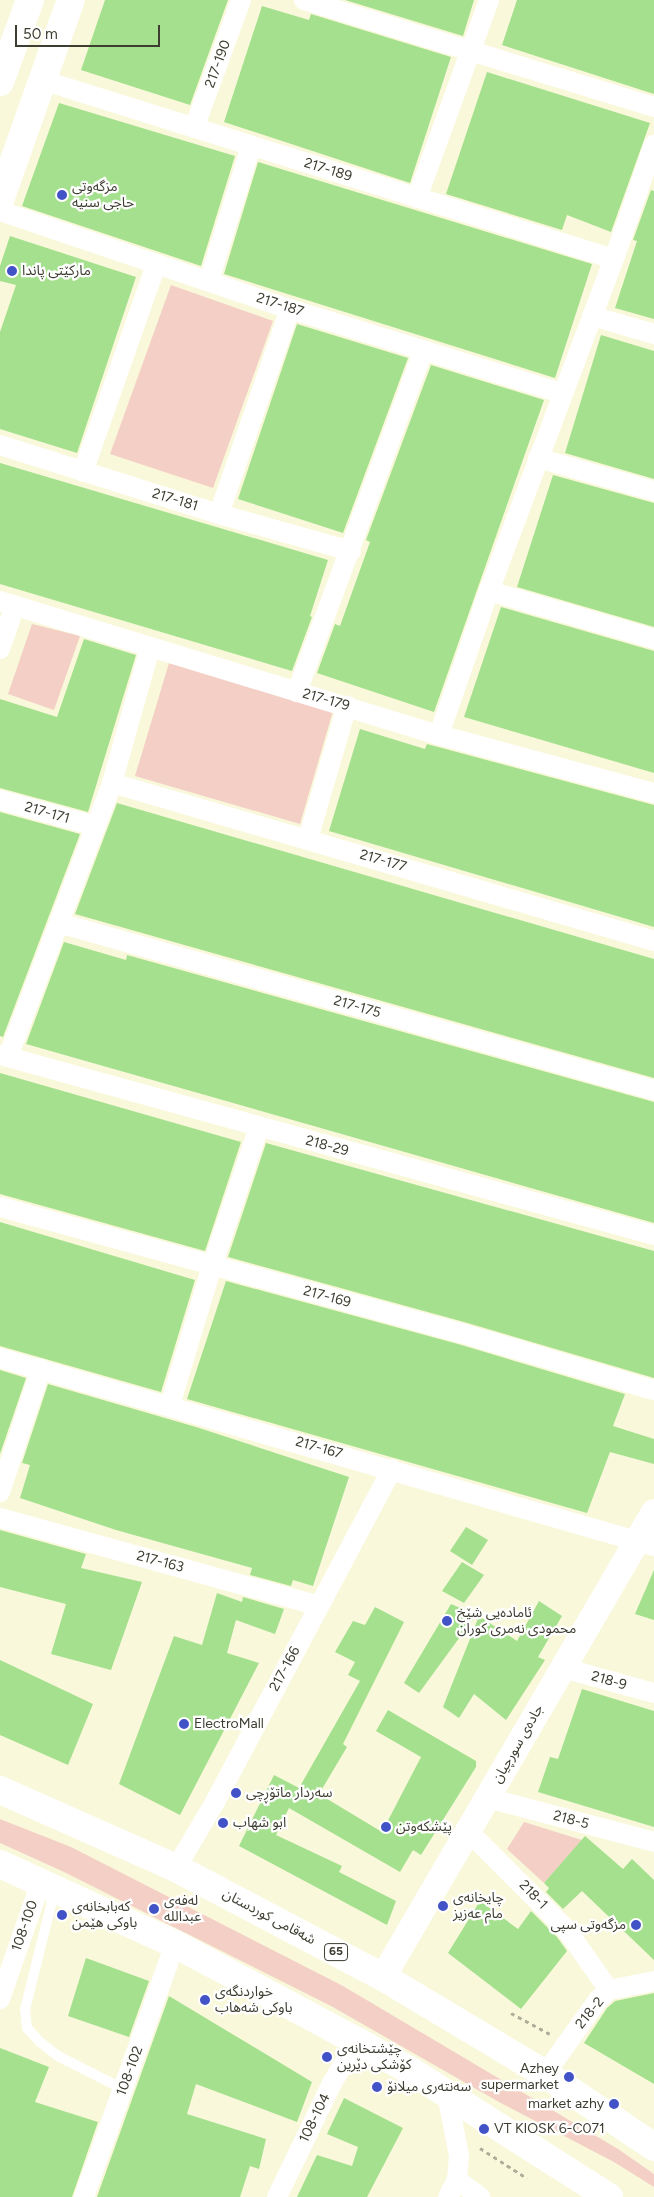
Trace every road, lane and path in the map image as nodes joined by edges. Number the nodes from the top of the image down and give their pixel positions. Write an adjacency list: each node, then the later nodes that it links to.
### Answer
1 (30, 0): 8 (main road)
2 (71, 0): 7 (main road)
3 (241, 0): 10 (street, 217-190)
4 (304, 0): 6 (street)
5 (489, 0): 6 (street)
6 (470, 51): 9 (street); 14 (street)
7 (42, 80): 10 (street, 217-189); 15 (main road)
8 (0, 82)
9 (654, 107)
10 (194, 128): 12 (street, 217-189)
11 (654, 145): 13 (street)
12 (251, 146): 14 (street, 217-189); 19 (street)
13 (649, 177): 17 (street)
14 (417, 198): 17 (street, 217-189)
15 (0, 200)
16 (0, 211): 18 (street, 217-187)
17 (614, 259): 21 (street)
18 (156, 265): 19 (street, 217-187); 27 (street)
19 (209, 281): 20 (street, 217-187)
20 (290, 309): 23 (street, 217-187); 29 (street)
21 (592, 316): 22 (street); 24 (street)
22 (654, 334)
23 (423, 351): 24 (street, 217-187); 30 (street)
24 (562, 392): 26 (street)
25 (0, 445): 27 (street, 217-181)
26 (538, 458): 28 (street); 31 (street)
27 (83, 472): 29 (street, 217-181)
28 (654, 491)
29 (219, 514): 30 (street, 217-181)
30 (351, 551): 36 (street)
31 (489, 591): 33 (street); 38 (street)
32 (8, 604): 34 (street, 217-179); 35 (street)
33 (654, 639)
34 (150, 648): 36 (street, 217-179); 39 (street)
35 (0, 649)
36 (297, 692): 37 (street, 217-179)
37 (347, 706): 38 (street, 217-179); 43 (street)
38 (439, 735): 40 (street, 217-179)
39 (112, 784): 42 (street); 43 (street, 217-177)
40 (654, 793)
41 (0, 800): 42 (street, 217-171)
42 (94, 826): 44 (street)
43 (308, 839): 45 (street, 217-177)
44 (59, 923): 46 (street); 47 (street, 217-175)
45 (654, 941)
46 (4, 1056): 48 (street, 218-29)
47 (654, 1090)
48 (259, 1127): 50 (street, 218-29); 51 (street)
49 (0, 1207): 51 (street, 217-169)
50 (654, 1235)
51 (212, 1266): 54 (street, 217-169); 55 (street)
52 (0, 1358): 53 (street, 217-167)
53 (41, 1369): 55 (street, 217-167); 57 (street)
54 (654, 1390)
55 (170, 1405): 56 (street, 217-167)
56 (392, 1469): 60 (street, 217-167); 61 (street, 217-166)
57 (0, 1492)
58 (654, 1512): 60 (street, جادەی سورچیان)
59 (0, 1518): 61 (street, 217-163)
60 (646, 1543): 62 (street, جادەی سورچیان)
61 (320, 1606): 69 (street, 217-166)
62 (563, 1668): 63 (street, 218-9); 65 (street, جادەی سورچیان)
63 (654, 1693)
64 (0, 1790): 69 (main road, شەقامی کوردستان / 65)
65 (488, 1798): 66 (street, جادەی سورچیان); 67 (street, 218-5)
66 (468, 1831): 72 (street, جادەی سورچیان); 74 (street, 218-1)
67 (654, 1842)
68 (0, 1864): 70 (main road)
69 (176, 1868): 72 (main road, شەقامی کوردستان / 65)
70 (48, 1885): 71 (main road); 75 (street, 108-100); 80 (lane)
71 (175, 1944): 78 (main road); 80 (street, 108-102)
72 (383, 1977): 79 (main road, شەقامی کوردستان / 65)
73 (654, 1981): 74 (street, 218-2)
74 (609, 1990): 79 (street, 218-2)
75 (0, 1999)
76 (511, 2013): 77 (path)
77 (552, 2035)
78 (357, 2041): 81 (main road); 87 (street, 108-104)
79 (546, 2074): 82 (main road, شەقامی کوردستان / 65)
80 (123, 2088): 86 (street, 108-102)
81 (447, 2094): 85 (street); 89 (main road)
82 (654, 2147)
83 (480, 2148): 84 (path)
84 (527, 2178)
85 (453, 2188): 88 (street)
86 (84, 2197)
87 (277, 2197)
88 (480, 2197)
89 (609, 2197)

